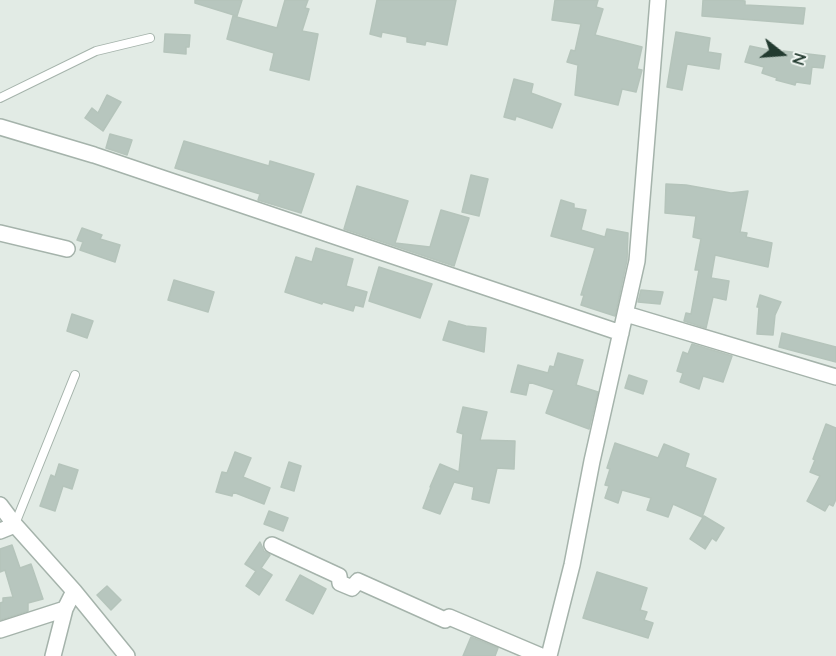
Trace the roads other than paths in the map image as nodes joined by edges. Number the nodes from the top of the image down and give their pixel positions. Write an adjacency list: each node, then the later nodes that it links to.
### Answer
1 (658, 0): 7 (street)
2 (150, 38): 3 (lane)
3 (0, 98)
4 (0, 128): 8 (street)
5 (0, 233): 6 (street)
6 (67, 249)
7 (626, 314): 8 (street); 10 (street)
8 (621, 333): 20 (street)
9 (75, 375): 12 (lane)
10 (836, 377)
11 (0, 505): 12 (street)
12 (7, 528): 14 (street)
13 (273, 545): 19 (street)
14 (74, 591): 15 (street); 18 (street)
15 (65, 609): 16 (street); 17 (street)
16 (0, 630)
17 (53, 656)
18 (127, 656)
19 (541, 656)
20 (549, 656)

